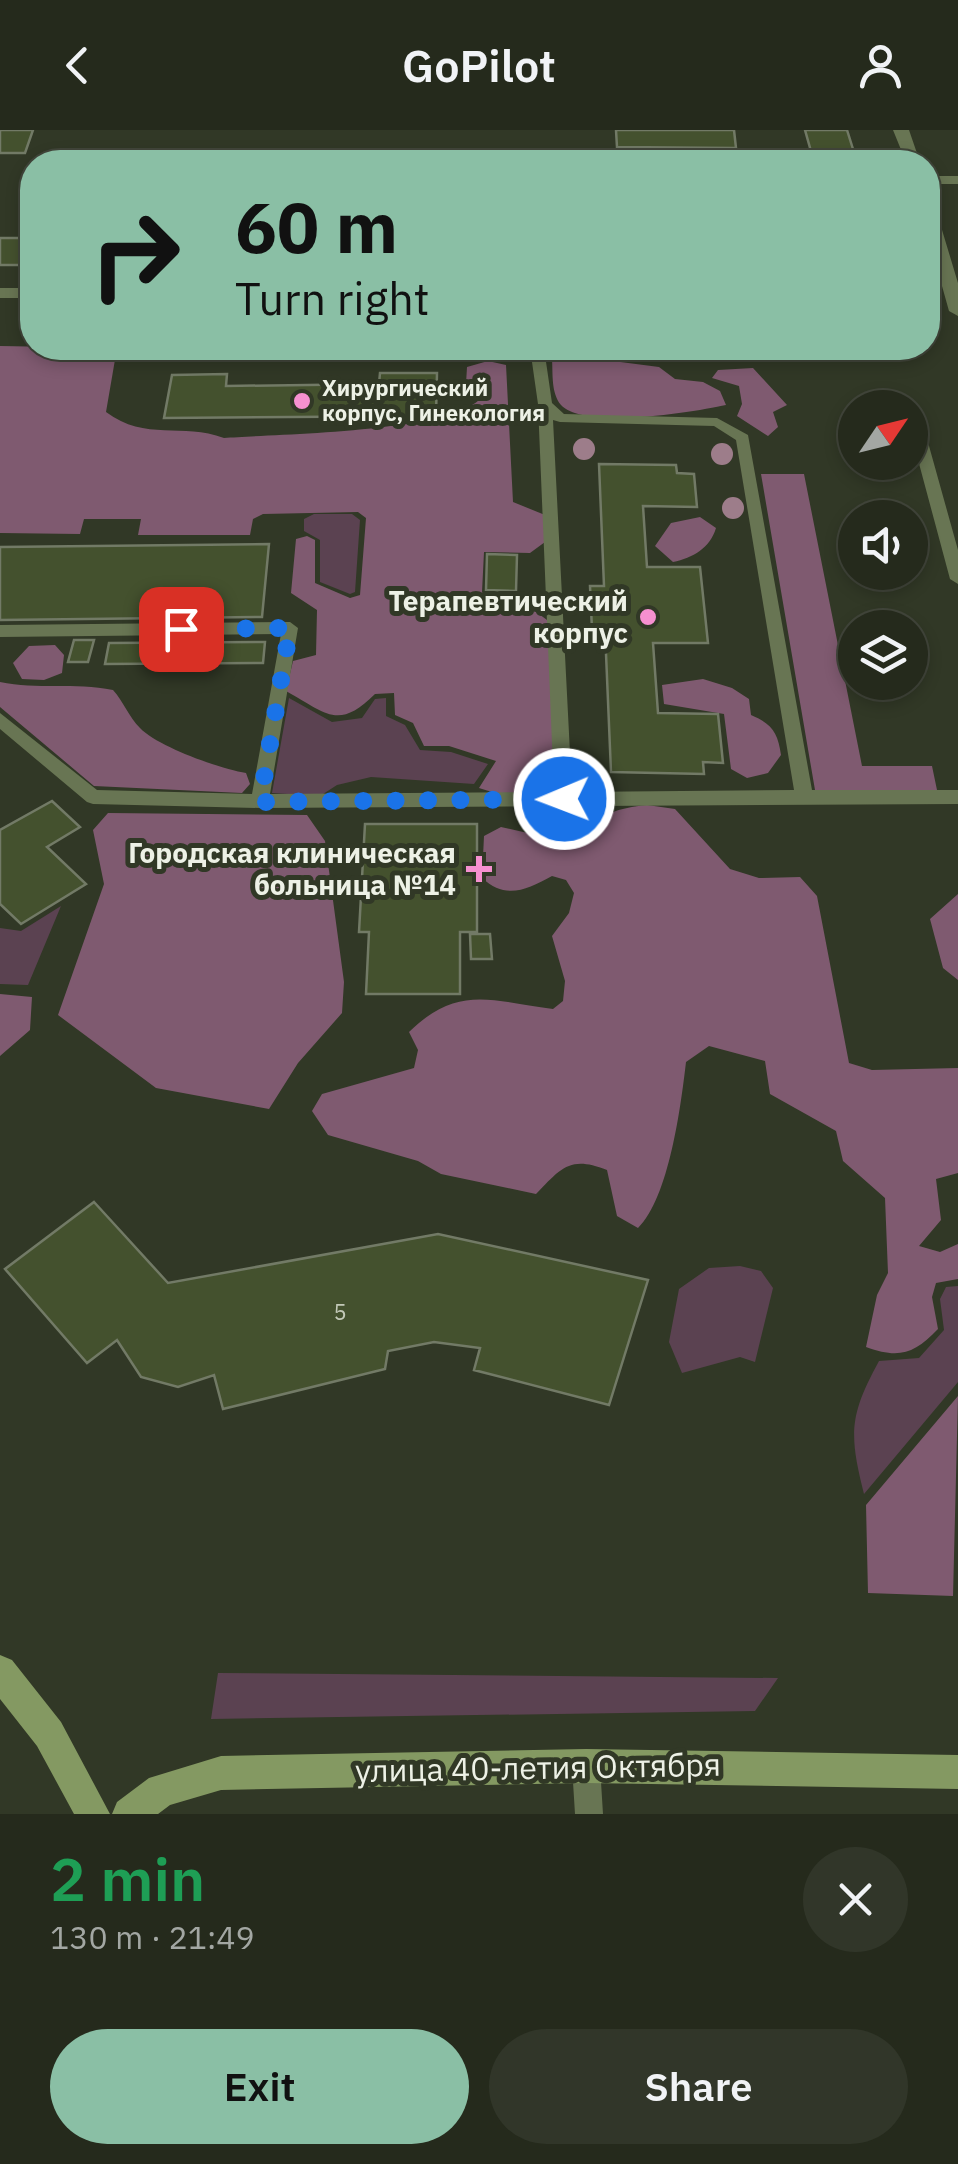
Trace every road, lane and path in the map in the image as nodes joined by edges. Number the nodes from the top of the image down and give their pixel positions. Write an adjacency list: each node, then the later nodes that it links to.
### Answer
1 (940, 251): 3 (street)
2 (940, 286): 3 (street)
3 (950, 286): 4 (street)
4 (958, 311)
5 (539, 360): 6 (lane)
6 (545, 404): 11 (lane); 13 (lane)
7 (928, 469): 8 (lane)
8 (958, 579)
9 (0, 631): 14 (lane)
10 (0, 720): 14 (lane)
11 (804, 797): 12 (lane); 13 (lane)
12 (958, 797)
13 (564, 799): 14 (lane)
14 (260, 802)
15 (0, 1672): 18 (main road)
16 (586, 1766): 17 (main road, улица 40-летия Октября); 19 (main road, улица 40-летия Октября); 20 (lane)
17 (958, 1772)
18 (94, 1814)
19 (129, 1814)
20 (588, 1814)

